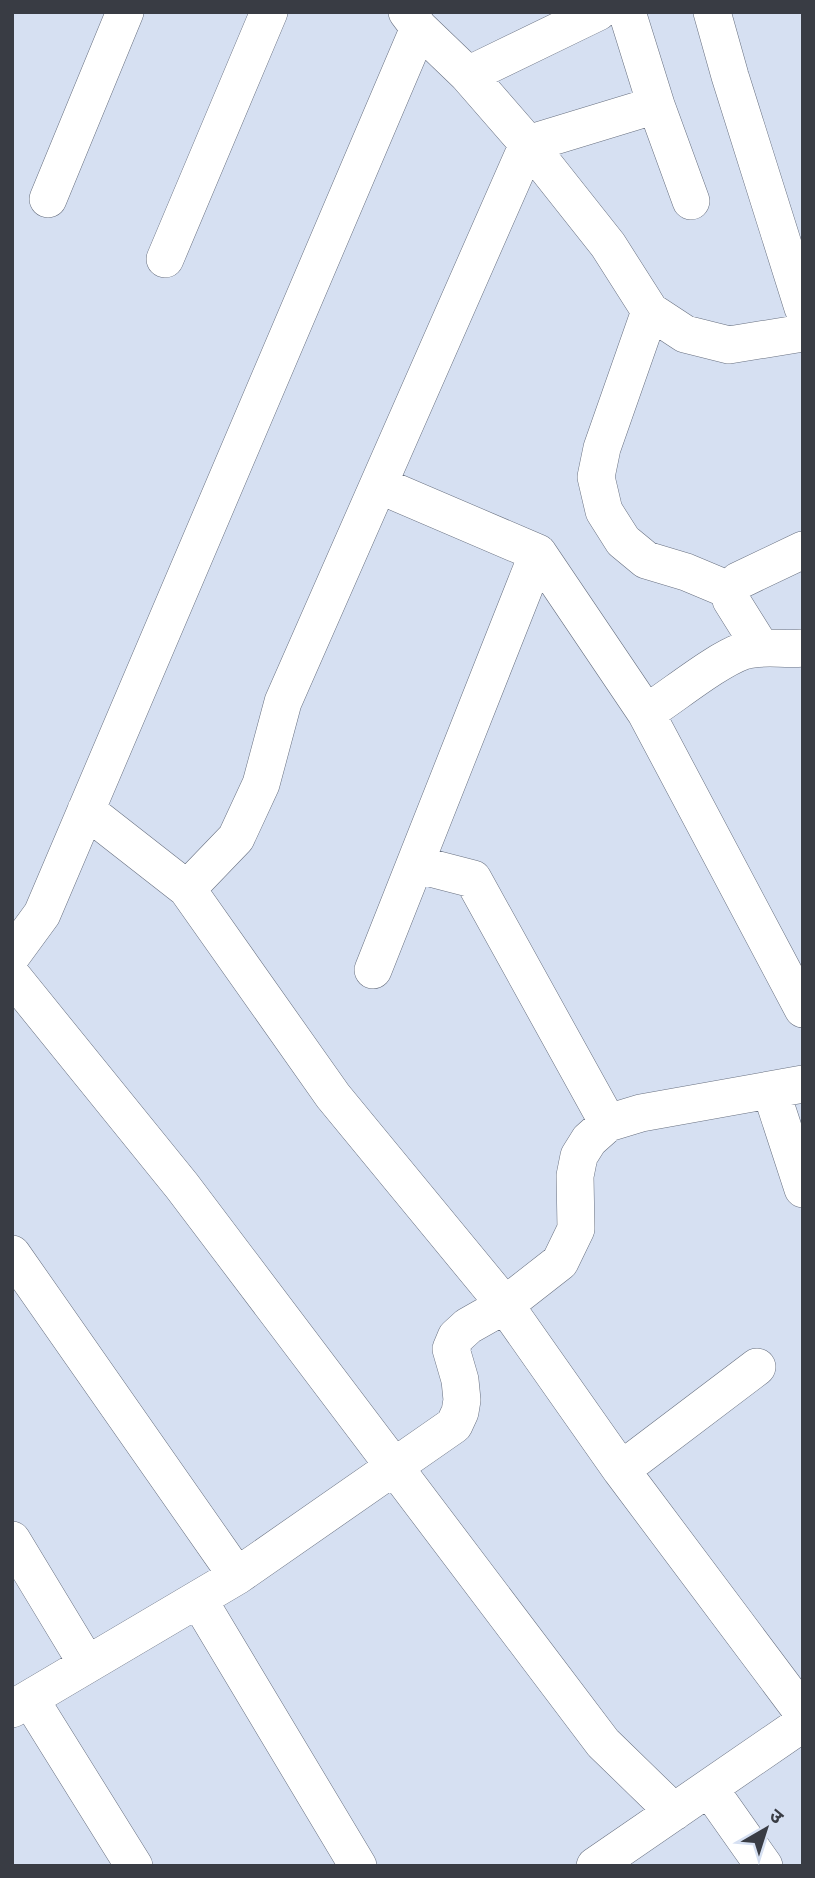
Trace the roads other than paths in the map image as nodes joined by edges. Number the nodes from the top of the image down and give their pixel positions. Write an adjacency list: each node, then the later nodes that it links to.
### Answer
1 (125, 12): 10 (street)
2 (269, 12): 12 (street)
3 (598, 12): 7 (street)
4 (627, 12): 8 (street)
5 (712, 12): 13 (street)
6 (413, 20): 7 (street); 23 (street)
7 (468, 75): 9 (street)
8 (656, 105): 9 (street); 11 (street)
9 (528, 144): 14 (street); 16 (street)
10 (48, 200)
11 (691, 201)
12 (164, 259)
13 (803, 308)
14 (650, 311): 15 (street); 19 (street)
15 (803, 333)
16 (379, 485): 18 (street); 25 (street)
17 (803, 550): 19 (street)
18 (538, 553): 22 (street); 24 (street)
19 (729, 590): 20 (street)
20 (761, 648): 21 (street); 22 (street)
21 (803, 648)
22 (646, 713): 27 (street)
23 (86, 810): 25 (street); 26 (street)
24 (415, 864): 28 (street); 32 (street)
25 (187, 888): 35 (street)
26 (12, 955)
27 (791, 961): 30 (street)
28 (373, 970)
29 (12, 976): 37 (street)
30 (803, 1009)
31 (787, 1088): 32 (street); 33 (street)
32 (608, 1123): 35 (street)
33 (803, 1189)
34 (12, 1254): 40 (street)
35 (505, 1306): 37 (street); 38 (street)
36 (757, 1367): 38 (street)
37 (394, 1464): 40 (street); 47 (street)
38 (621, 1471): 44 (street)
39 (12, 1540): 42 (street)
40 (237, 1577): 41 (street)
41 (198, 1599): 42 (street); 49 (street)
42 (87, 1664): 43 (street)
43 (21, 1704): 48 (street)
44 (803, 1713)
45 (803, 1723): 46 (street)
46 (709, 1788): 47 (street); 51 (street)
47 (674, 1812): 50 (street)
48 (134, 1866)
49 (358, 1866)
50 (595, 1866)
51 (764, 1866)

